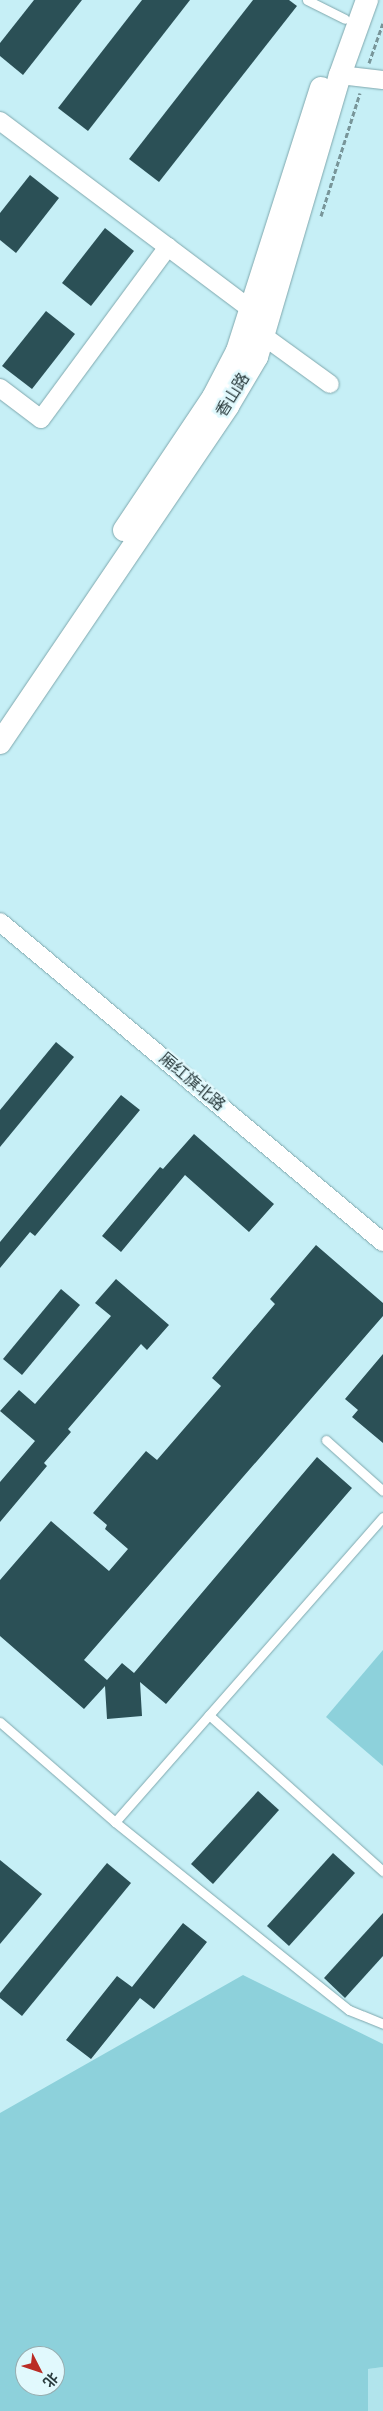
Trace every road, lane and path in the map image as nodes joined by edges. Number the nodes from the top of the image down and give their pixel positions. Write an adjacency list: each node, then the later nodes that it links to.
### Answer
1 (307, 0): 3 (lane)
2 (367, 0): 5 (street, 香山路)
3 (349, 10): 11 (street, 香山路)
4 (383, 23): 6 (path)
5 (340, 75): 6 (street); 12 (street, 香山路)
6 (365, 76): 7 (street); 9 (path)
7 (383, 80)
8 (0, 120): 10 (street)
9 (320, 218)
10 (168, 247): 11 (street); 14 (street)
11 (252, 310): 12 (street); 15 (street, 香山路)
12 (265, 336): 13 (street); 16 (street, 香山路)
13 (330, 384)
14 (0, 388)
15 (0, 718)
16 (0, 743)
17 (0, 922): 18 (street, 厢红旗北路)
18 (383, 1242)
19 (326, 1440): 20 (lane)
20 (383, 1491)
21 (383, 1517): 22 (lane)
22 (208, 1715): 24 (lane); 25 (lane)
23 (0, 1722): 24 (lane)
24 (115, 1822): 26 (lane)
25 (383, 1871)
26 (383, 2024)

